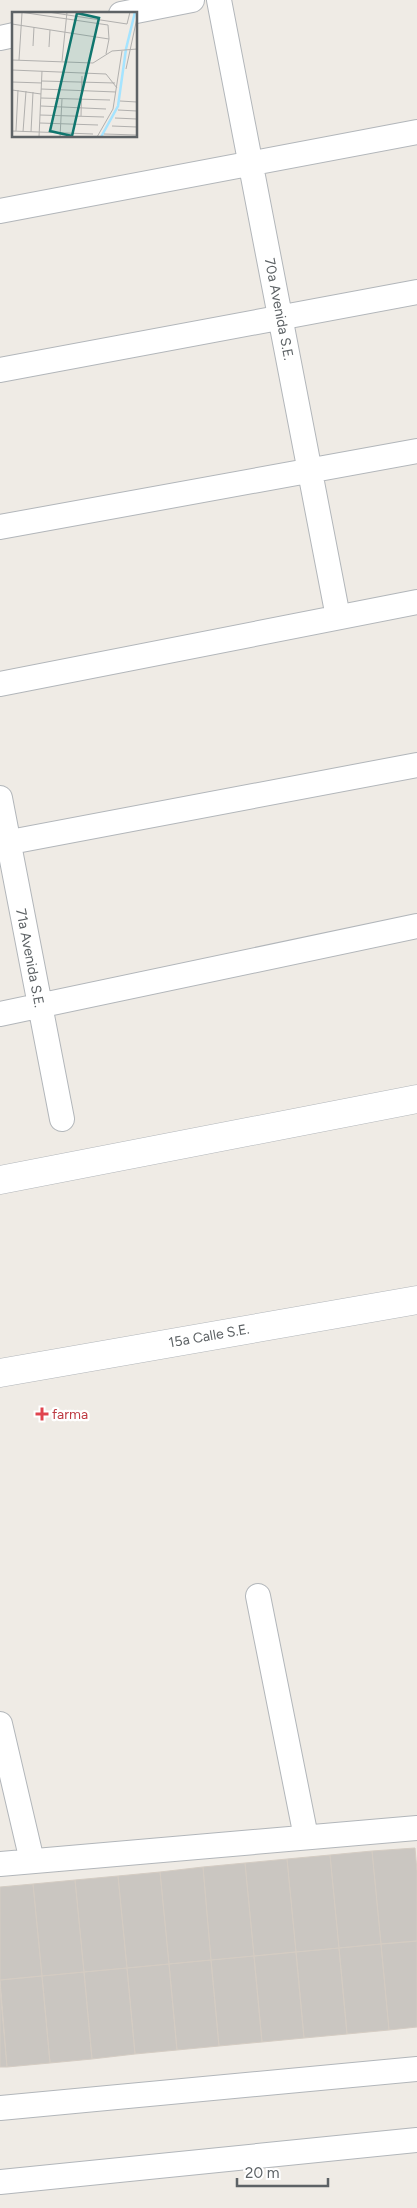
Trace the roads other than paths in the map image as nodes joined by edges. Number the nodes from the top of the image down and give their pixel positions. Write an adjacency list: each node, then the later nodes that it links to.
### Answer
1 (192, 0): 3 (street)
2 (219, 0): 5 (street, 70a Avenida S.E.)
3 (131, 12)
4 (417, 132): 5 (street)
5 (251, 164): 6 (street); 8 (street, 70a Avenida S.E.)
6 (0, 211)
7 (417, 292): 8 (street)
8 (280, 318): 9 (street); 11 (street, 70a Avenida S.E.)
9 (0, 370)
10 (417, 451): 11 (street)
11 (310, 471): 12 (street); 14 (street, 70a Avenida S.E.)
12 (0, 527)
13 (417, 602): 14 (street)
14 (338, 617): 15 (street)
15 (0, 684)
16 (417, 765): 18 (street)
17 (0, 798): 18 (street, 71a Avenida S.E.)
18 (4, 843): 20 (street, 71a Avenida S.E.)
19 (417, 926): 20 (street)
20 (40, 1006): 21 (street); 23 (street, 71a Avenida S.E.)
21 (0, 1014)
22 (417, 1099): 24 (street)
23 (62, 1118)
24 (0, 1180)
25 (417, 1300): 26 (street, 15a Calle S.E.)
26 (0, 1373)
27 (258, 1596): 30 (street)
28 (0, 1724): 31 (street)
29 (417, 1828): 30 (street)
30 (306, 1837): 31 (street)
31 (32, 1862): 32 (street)
32 (0, 1864)
33 (417, 2069): 34 (street)
34 (0, 2108)
35 (417, 2140): 36 (street)
36 (0, 2182)

